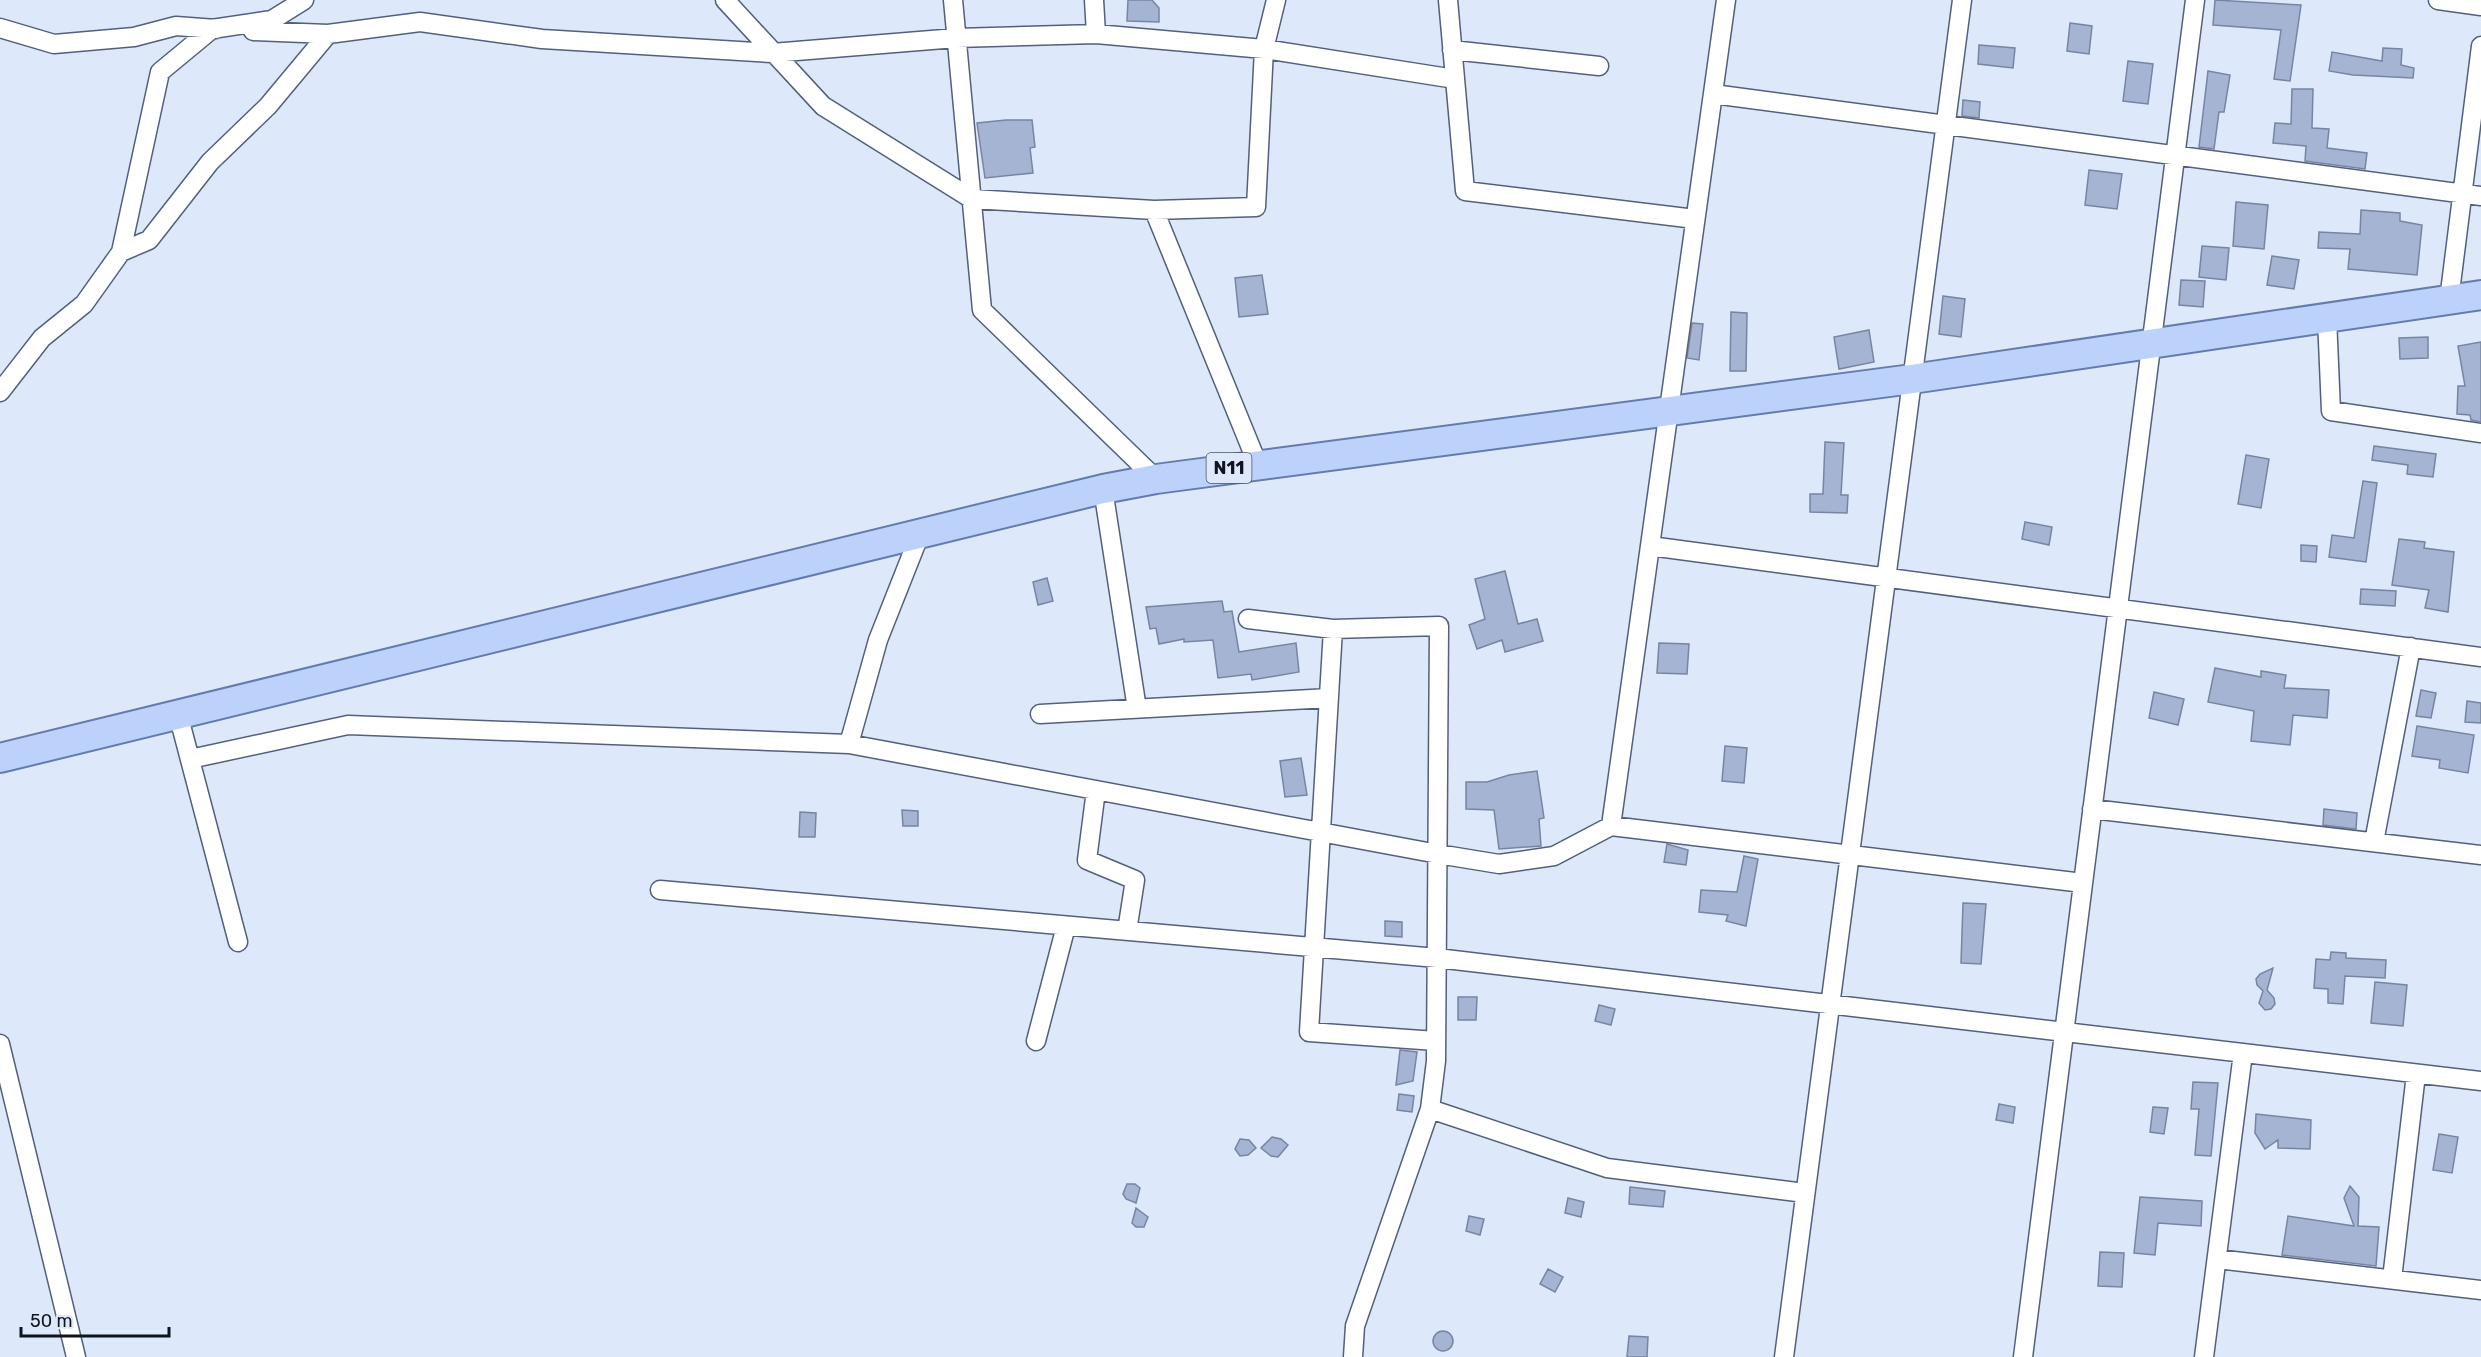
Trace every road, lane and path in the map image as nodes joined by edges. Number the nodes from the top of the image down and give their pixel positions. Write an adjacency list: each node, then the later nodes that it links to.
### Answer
1 (304, 0): 13 (street)
2 (724, 0): 20 (street)
3 (953, 0): 16 (street)
4 (1094, 0): 15 (street)
5 (1276, 0): 18 (street)
6 (1448, 0): 19 (street)
7 (1726, 0): 23 (street)
8 (1962, 0): 24 (street)
9 (2195, 0): 25 (street)
10 (2438, 0): 11 (street)
11 (2481, 6)
12 (0, 28): 13 (street)
13 (212, 29): 14 (street); 31 (street)
14 (328, 34): 20 (street); 31 (street)
15 (1096, 34): 16 (street); 18 (street)
16 (956, 38): 20 (street); 28 (street)
17 (2481, 46): 26 (street)
18 (1264, 50): 22 (street); 29 (street)
19 (1452, 50): 21 (street); 22 (street)
20 (772, 53): 28 (street)
21 (1599, 66)
22 (1455, 79): 30 (street)
23 (1713, 94): 24 (street); 30 (street)
24 (1946, 125): 25 (street); 36 (street)
25 (2175, 155): 26 (street); 35 (street)
26 (2462, 193): 27 (street); 33 (street)
27 (2481, 196)
28 (972, 199): 29 (street); 41 (street)
29 (1154, 210): 40 (street)
30 (1695, 219): 38 (street)
31 (121, 252): 37 (street)
32 (2481, 295): 33 (main road, N11)
33 (2449, 300): 34 (main road, N11)
34 (2327, 318): 35 (main road, N11); 39 (street)
35 (2151, 344): 36 (main road, N11); 46 (street)
36 (1912, 379): 38 (main road, N11); 45 (street)
37 (0, 392)
38 (1669, 411): 40 (main road, N11); 44 (street)
39 (2481, 434)
40 (1258, 465): 41 (main road, N11)
41 (1156, 478): 42 (main road, N11)
42 (1103, 489): 43 (main road, N11); 52 (street)
43 (920, 534): 53 (main road, N11); 55 (street)
44 (1650, 546): 45 (street); 60 (street)
45 (1886, 577): 46 (street); 64 (street)
46 (2118, 608): 49 (street); 59 (street)
47 (1248, 620): 48 (street)
48 (1333, 629): 51 (street); 63 (street)
49 (2411, 647): 50 (street); 62 (street)
50 (2481, 657)
51 (1329, 699): 52 (street); 61 (street)
52 (1137, 709): 54 (street)
53 (178, 714): 56 (main road, N11); 57 (street)
54 (1040, 714)
55 (849, 744): 57 (street); 58 (street)
56 (0, 758)
57 (190, 759): 70 (street)
58 (1096, 790): 61 (street); 69 (street)
59 (2092, 809): 62 (street); 66 (street)
60 (1611, 826): 63 (street); 64 (street)
61 (1321, 832): 63 (street); 71 (street)
62 (2373, 842): 65 (street)
63 (1438, 854): 72 (street)
64 (1850, 855): 66 (street); 73 (street)
65 (2481, 855)
66 (2083, 883): 74 (street)
67 (660, 890): 68 (street)
68 (1066, 926): 69 (street); 75 (street)
69 (1127, 931): 71 (street)
70 (238, 942)
71 (1314, 947): 72 (street); 76 (street)
72 (1437, 958): 73 (street); 76 (street)
73 (1830, 1005): 74 (street); 82 (street)
74 (2064, 1032): 78 (street); 89 (street)
75 (1036, 1041)
76 (1436, 1041): 81 (street)
77 (0, 1044): 86 (street)
78 (2243, 1053): 79 (street); 83 (street)
79 (2416, 1074): 80 (street); 84 (street)
80 (2481, 1081)
81 (1430, 1109): 82 (street); 87 (street)
82 (1805, 1193): 88 (street)
83 (2217, 1259): 84 (street); 90 (street)
84 (2392, 1279): 85 (street)
85 (2481, 1290)
86 (76, 1357)
87 (1353, 1357)
88 (1784, 1357)
89 (2023, 1357)
90 (2204, 1357)

